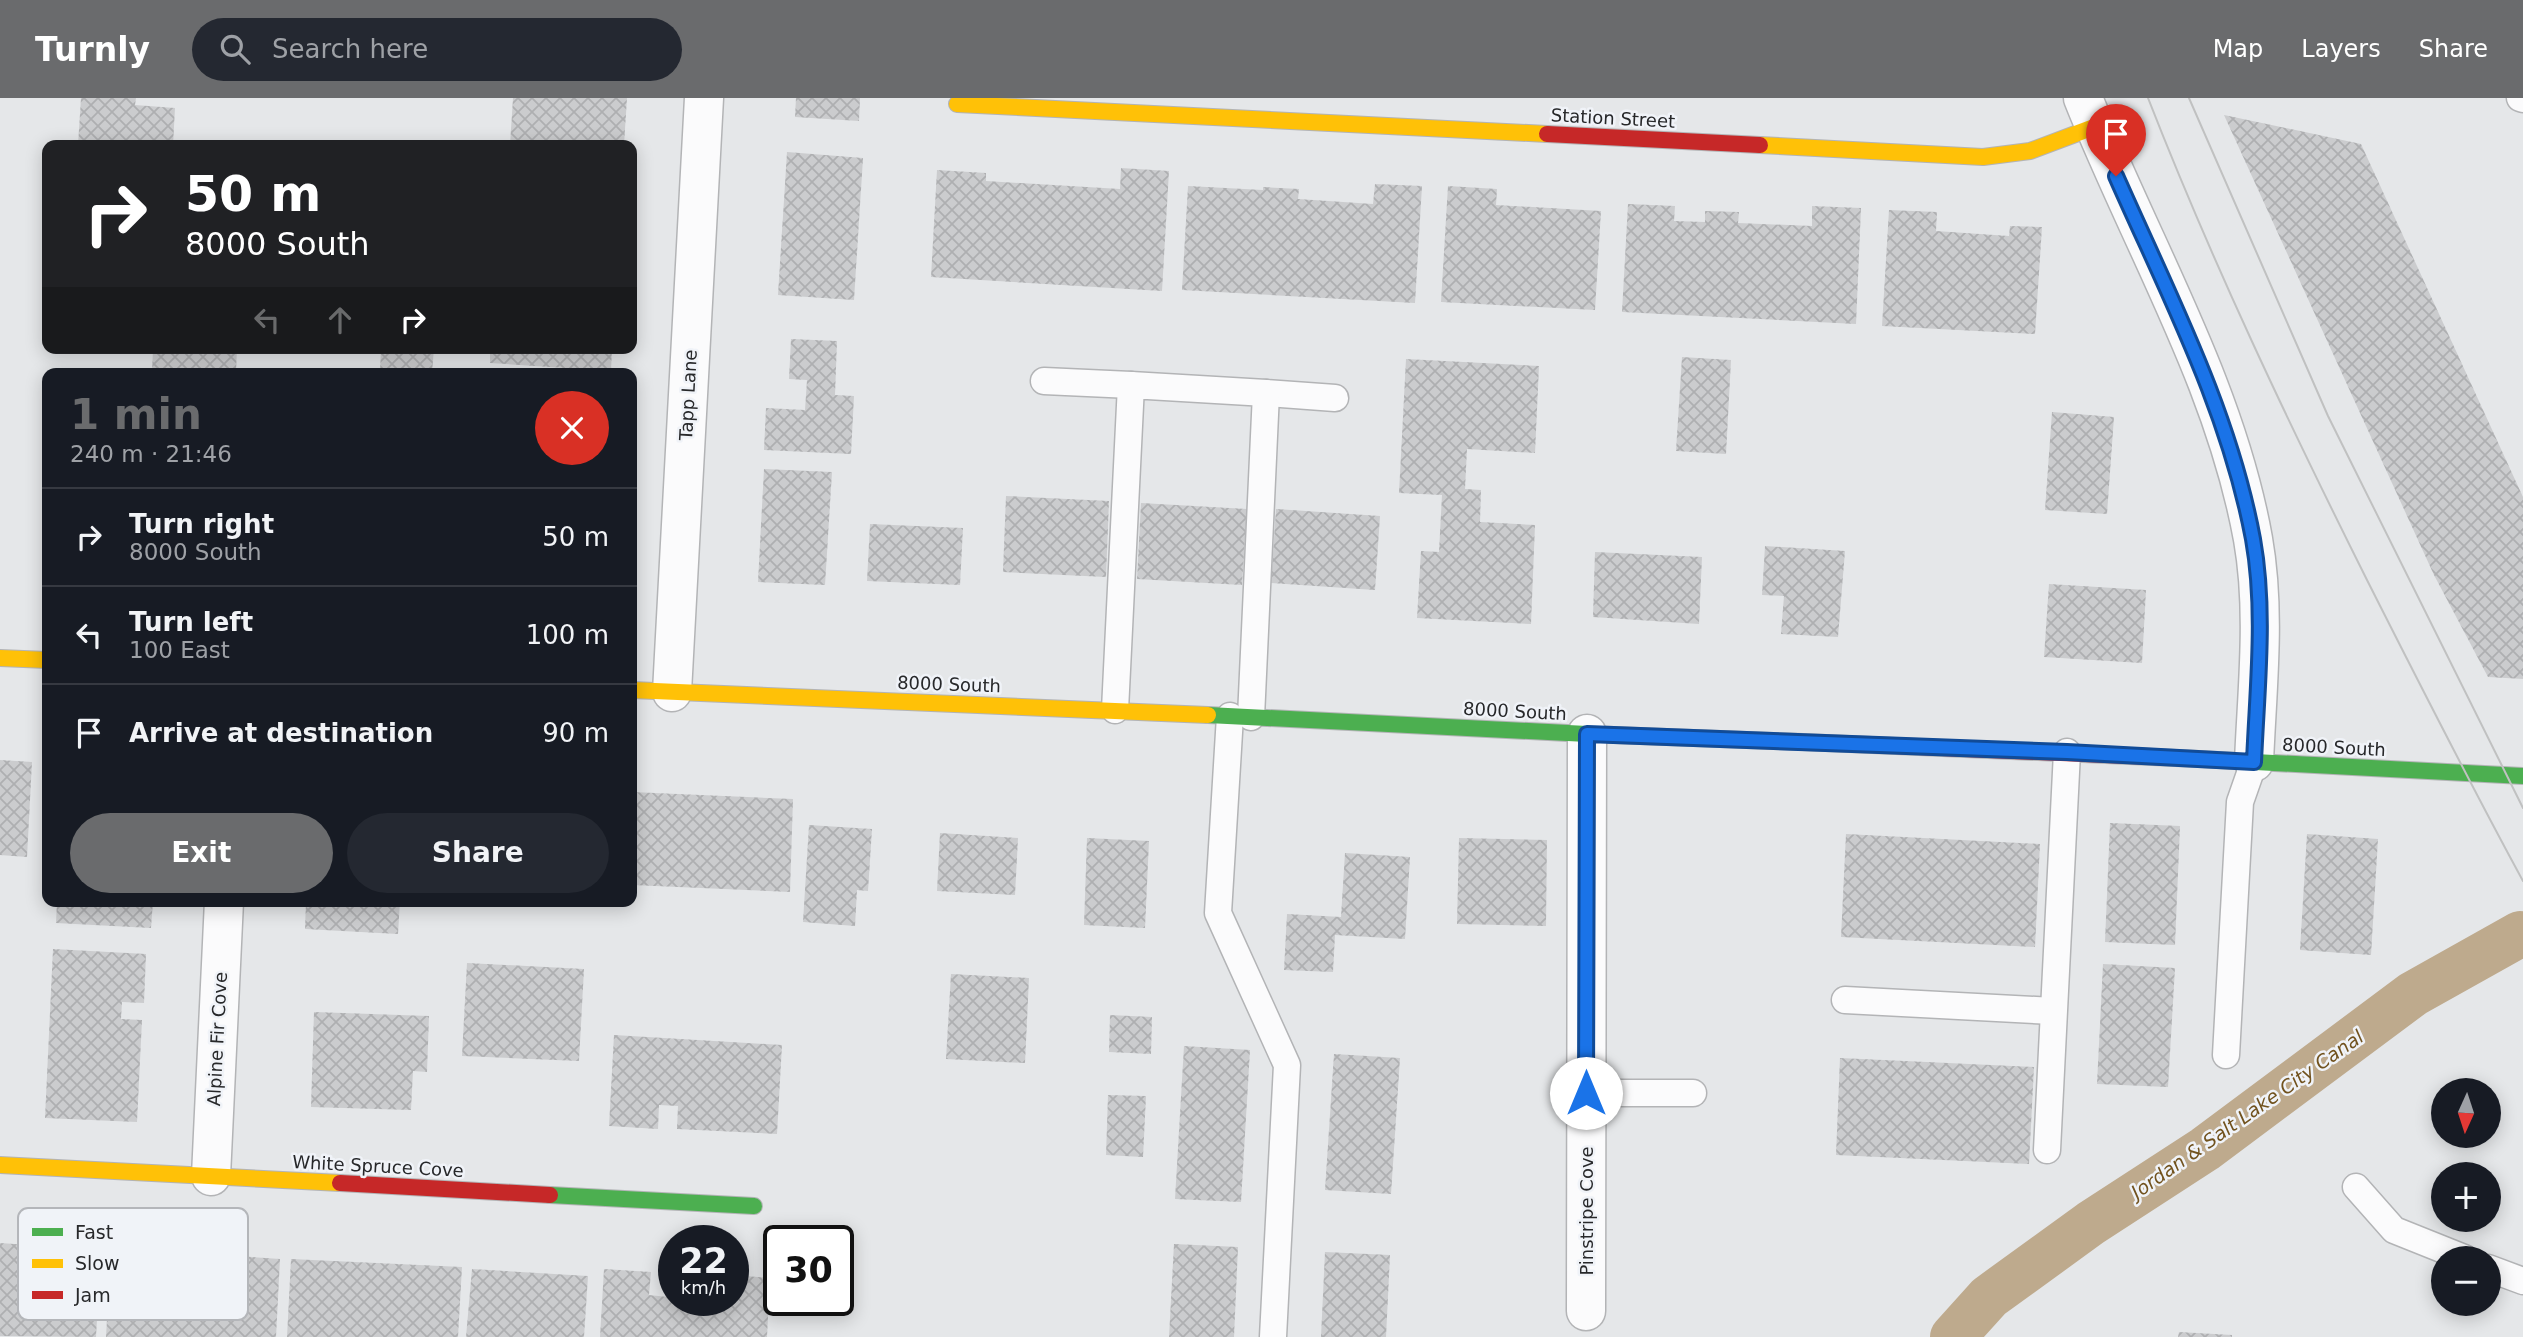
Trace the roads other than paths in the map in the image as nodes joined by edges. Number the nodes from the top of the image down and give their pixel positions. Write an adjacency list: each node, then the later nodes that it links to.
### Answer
1 (704, 98): 12 (street, Tapp Lane)
2 (957, 104): 3 (street, Station Street)
3 (1109, 105): 4 (street, Station Street)
4 (2088, 112): 17 (street)
5 (1044, 382): 6 (lane)
6 (1131, 385): 7 (lane); 13 (lane)
7 (1266, 393): 8 (lane); 14 (lane)
8 (1335, 398)
9 (0, 658): 10 (street)
10 (42, 660)
11 (637, 690): 12 (street, 8000 South)
12 (672, 692): 13 (street, 8000 South)
13 (1115, 710): 14 (street, 8000 South)
14 (1240, 716): 15 (street, 8000 South); 34 (lane)
15 (1587, 734): 16 (street, 8000 South); 23 (street, Pinstripe Cove)
16 (2067, 752): 17 (street, 8000 South); 21 (lane)
17 (2254, 762): 18 (street, 8000 South); 22 (lane)
18 (2523, 776)
19 (224, 907): 27 (street, Alpine Fir Cove)
20 (1844, 1000): 21 (lane)
21 (2053, 1011): 25 (lane)
22 (2226, 1055)
23 (1586, 1093): 24 (lane); 33 (street, Pinstripe Cove)
24 (1692, 1093)
25 (2047, 1150)
26 (0, 1165): 27 (street, White Spruce Cove)
27 (211, 1176): 29 (street, White Spruce Cove)
28 (2356, 1187): 30 (lane)
29 (754, 1206)
30 (2434, 1246)
31 (2501, 1272): 32 (lane)
32 (2523, 1280)
33 (1586, 1311)
34 (1273, 1337)

